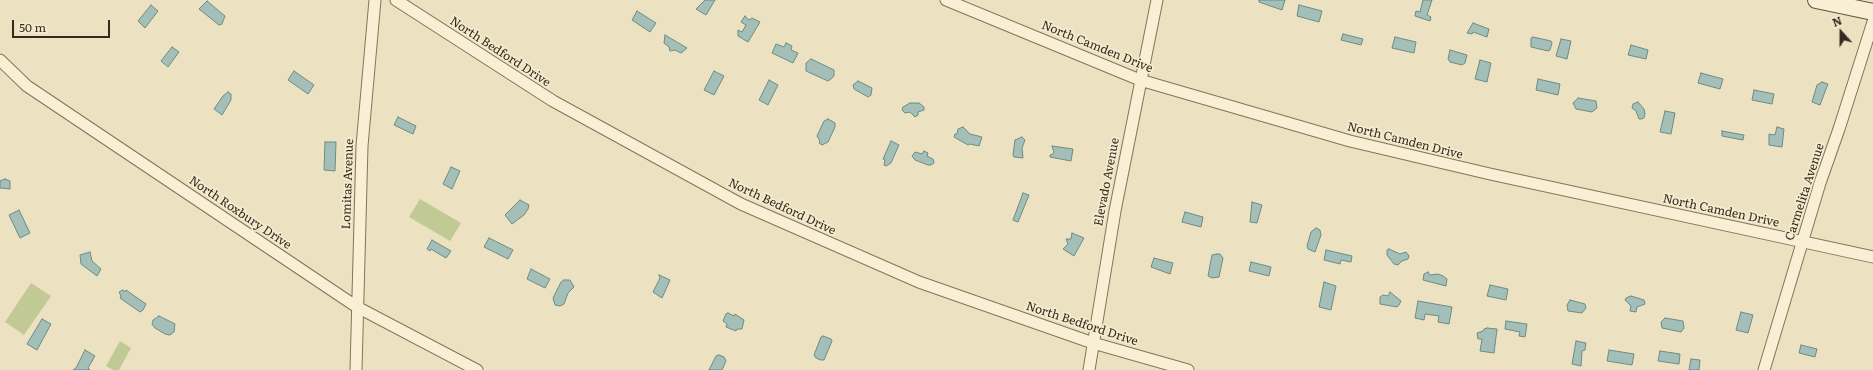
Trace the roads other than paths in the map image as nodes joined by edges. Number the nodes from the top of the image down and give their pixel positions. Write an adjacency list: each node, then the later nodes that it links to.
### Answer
1 (375, 0): 12 (street, Lomitas Avenue)
2 (396, 0): 13 (street, North Bedford Drive)
3 (946, 0): 9 (street, North Camden Drive)
4 (1157, 0): 9 (street, Elevado Avenue)
5 (1816, 0): 6 (street)
6 (1873, 12)
7 (1873, 22): 10 (street, Carmelita Avenue)
8 (0, 60): 12 (street, North Roxbury Drive)
9 (1140, 80): 10 (street, North Camden Drive); 13 (street, Elevado Avenue)
10 (1803, 242): 11 (street, North Camden Drive); 18 (street, Carmelita Avenue)
11 (1873, 257)
12 (357, 307): 14 (street, Lomitas Avenue); 15 (street, North Roxbury Drive)
13 (1093, 343): 16 (street, Elevado Avenue); 17 (street, North Bedford Drive)
14 (356, 370)
15 (477, 370)
16 (1089, 370)
17 (1188, 370)
18 (1764, 370)

